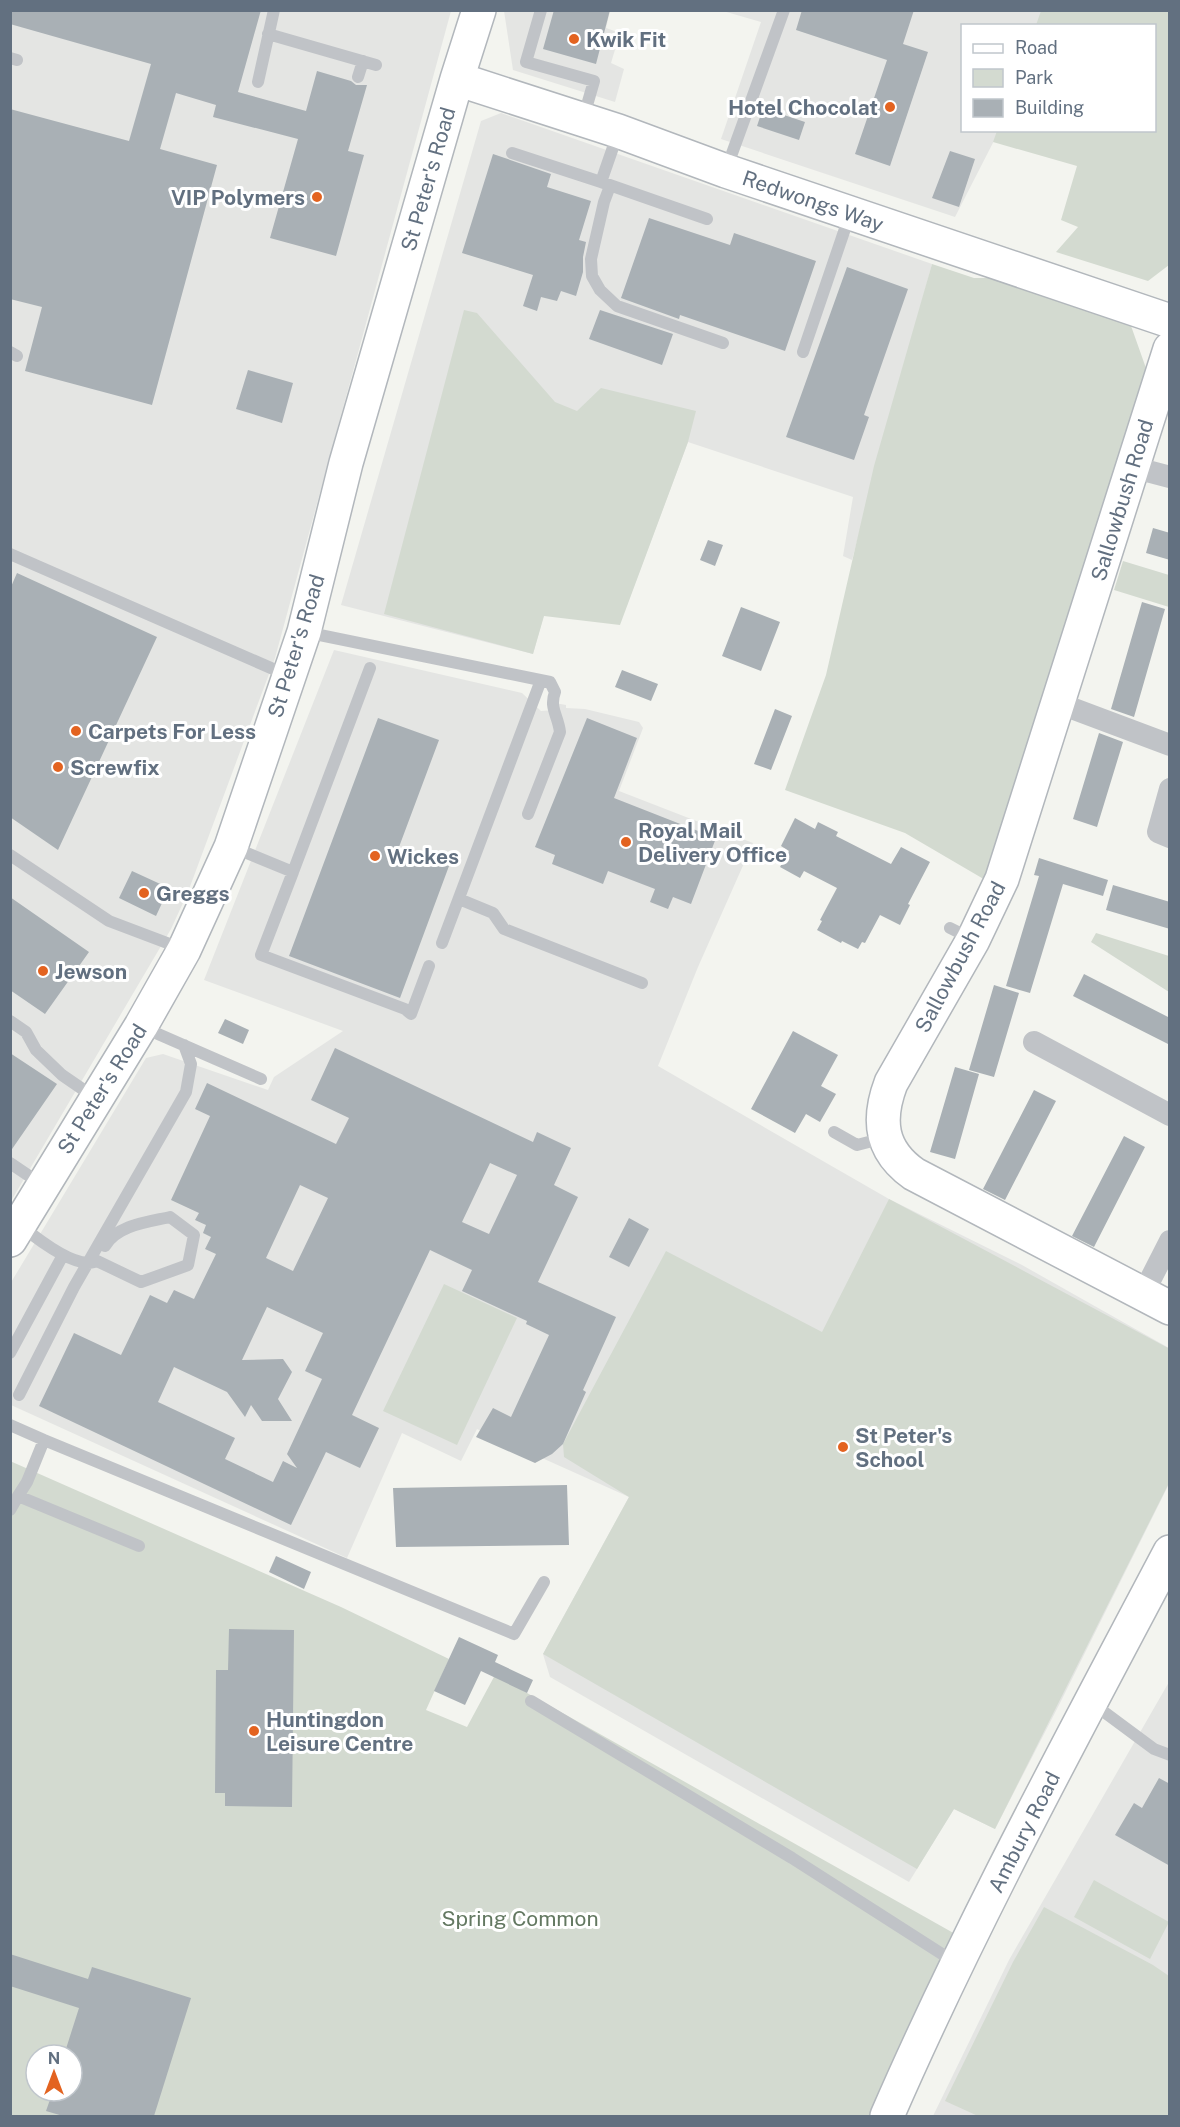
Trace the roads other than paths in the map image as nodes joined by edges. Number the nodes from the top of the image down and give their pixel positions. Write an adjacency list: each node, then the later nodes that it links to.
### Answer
1 (274, 10): 5 (lane)
2 (479, 10): 9 (street, St Peter's Road)
3 (542, 10): 11 (lane)
4 (784, 10): 14 (lane)
5 (268, 34): 6 (lane); 10 (lane)
6 (363, 61): 7 (lane); 8 (lane)
7 (376, 65)
8 (358, 77)
9 (457, 79): 11 (street, Redwongs Way); 25 (street, St Peter's Road)
10 (258, 82)
11 (583, 120): 12 (street, Redwongs Way)
12 (618, 131): 14 (street, Redwongs Way); 15 (lane)
13 (512, 153): 15 (lane)
14 (726, 171): 16 (street, Redwongs Way)
15 (605, 184): 17 (lane); 19 (lane)
16 (850, 213): 18 (street, Redwongs Way); 21 (lane)
17 (707, 219)
18 (1170, 321)
19 (723, 343)
20 (1170, 349): 22 (street, Sallowbush Road)
21 (803, 352)
22 (1132, 467): 23 (street); 29 (street, Sallowbush Road)
23 (1170, 477)
24 (10, 554): 27 (lane)
25 (304, 632): 27 (street, St Peter's Road); 28 (lane)
26 (370, 668): 36 (lane)
27 (289, 675): 34 (street, St Peter's Road)
28 (540, 680): 32 (lane); 37 (lane)
29 (1058, 703): 30 (street); 50 (street, Sallowbush Road)
30 (1170, 746)
31 (1170, 789): 33 (street)
32 (528, 813)
33 (1170, 837)
34 (231, 847): 36 (lane); 39 (street, St Peter's Road)
35 (10, 855): 39 (lane)
36 (293, 872): 40 (lane)
37 (459, 899): 38 (lane); 41 (lane)
38 (442, 943)
39 (184, 950): 43 (street, St Peter's Road)
40 (429, 966)
41 (642, 983)
42 (10, 1021): 47 (lane)
43 (141, 1026): 45 (lane); 47 (street, St Peter's Road)
44 (1034, 1041): 48 (street)
45 (184, 1045): 46 (lane); 56 (lane)
46 (261, 1079)
47 (95, 1098): 52 (street, St Peter's Road)
48 (1170, 1115)
49 (834, 1132): 50 (lane)
50 (885, 1137): 57 (street, Sallowbush Road)
51 (10, 1163): 52 (lane)
52 (43, 1186): 53 (street, St Peter's Road)
53 (15, 1232): 55 (lane)
54 (1170, 1241): 57 (street)
55 (63, 1255): 56 (lane); 58 (lane)
56 (92, 1262): 56 (lane); 59 (lane)
57 (1156, 1301)
58 (10, 1353)
59 (19, 1395)
60 (10, 1425): 61 (lane)
61 (44, 1440): 62 (lane); 66 (lane)
62 (18, 1496): 63 (lane); 64 (lane)
63 (10, 1510)
64 (139, 1546)
65 (1170, 1552): 68 (street, Ambury Road)
66 (544, 1582)
67 (531, 1701): 70 (lane)
68 (1091, 1702): 69 (lane); 70 (street, Ambury Road)
69 (1170, 1755)
70 (957, 1964): 71 (street, Ambury Road)
71 (886, 2116)

